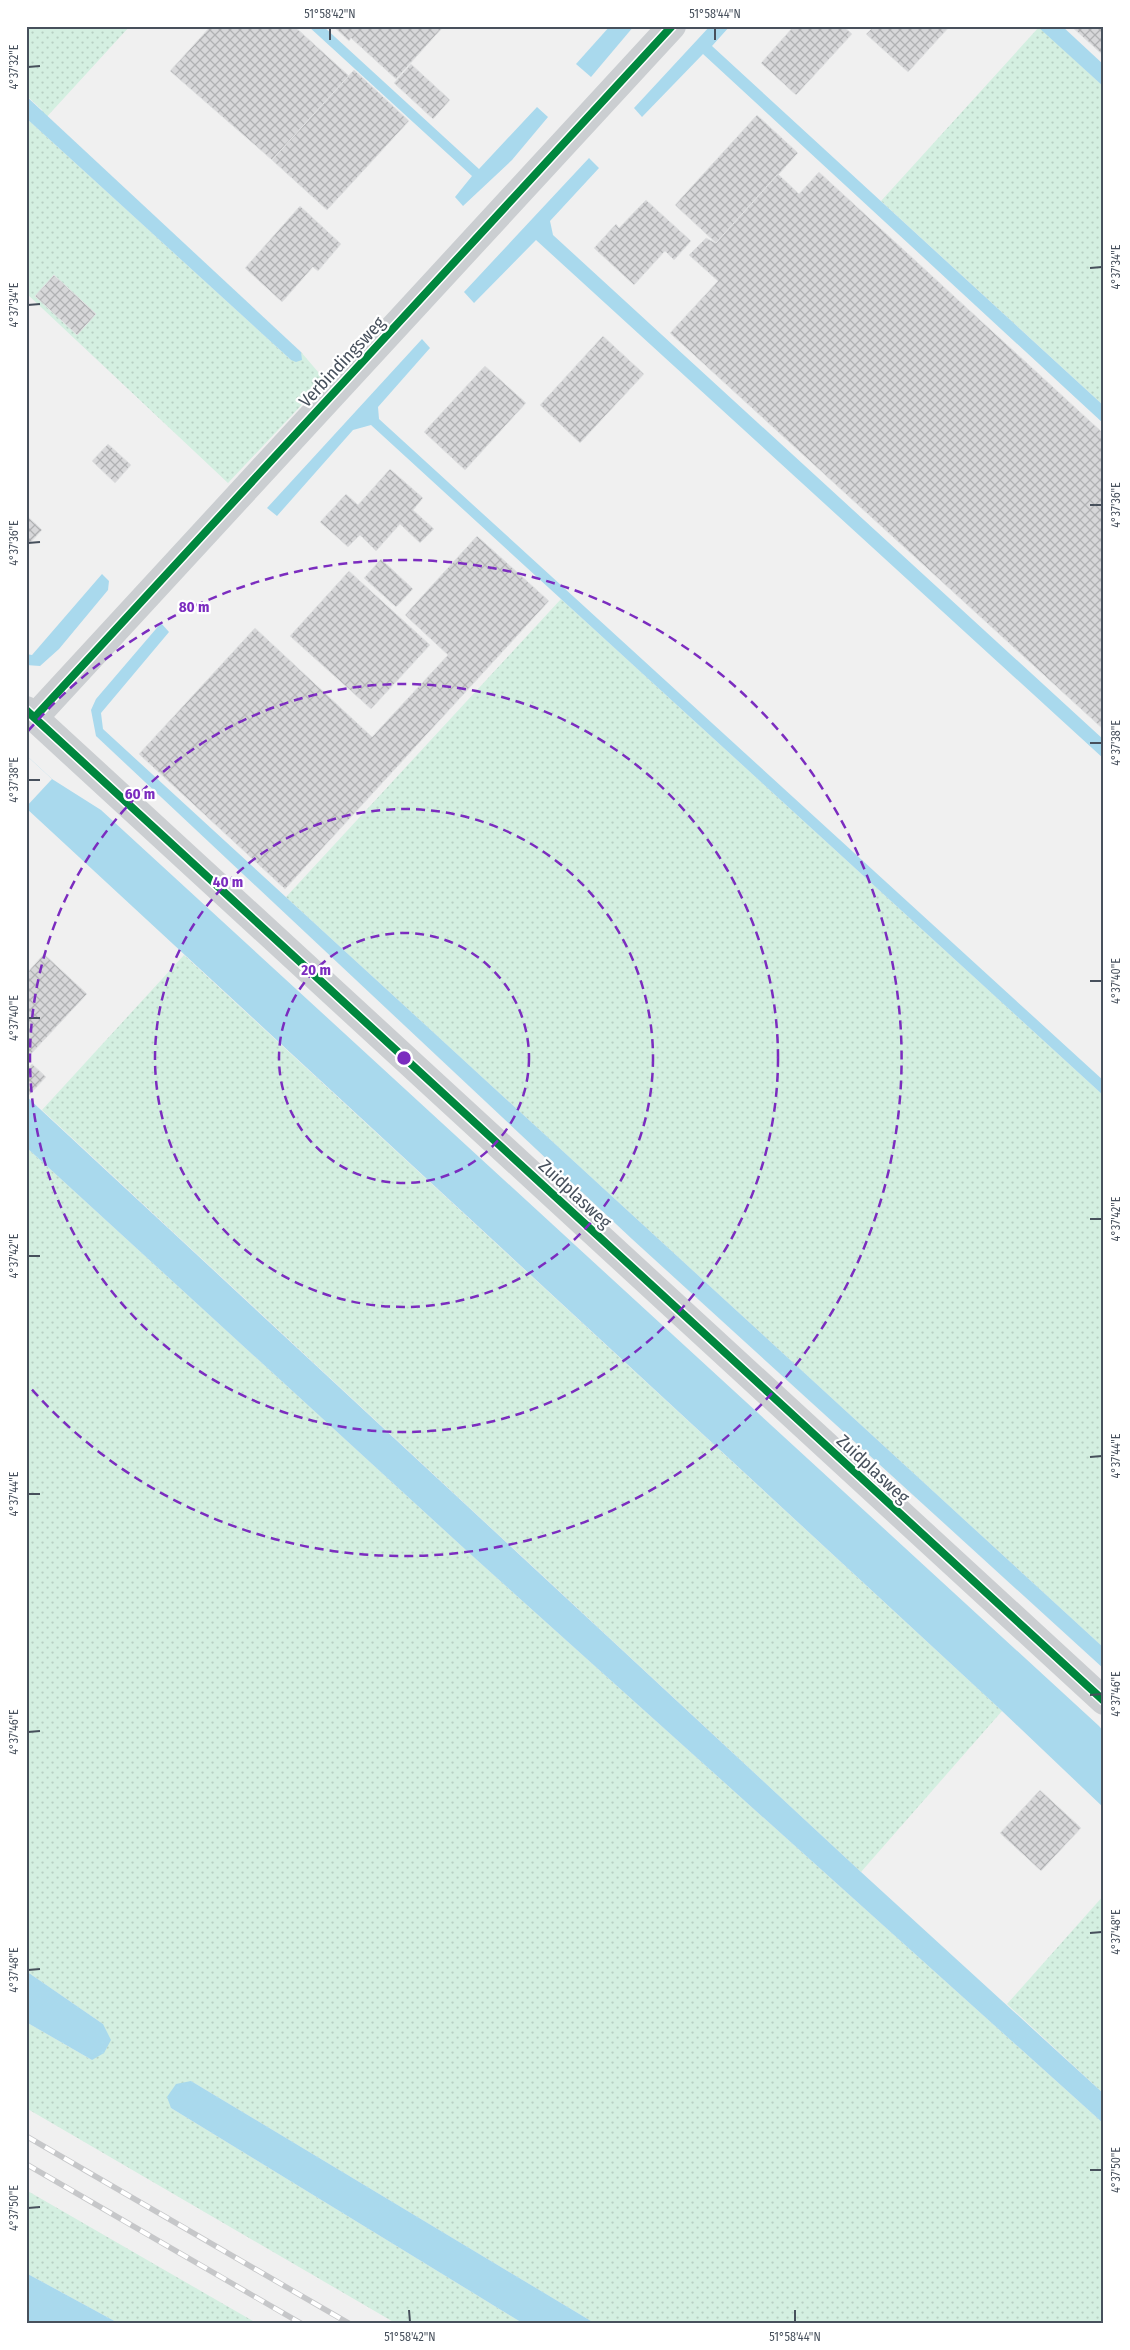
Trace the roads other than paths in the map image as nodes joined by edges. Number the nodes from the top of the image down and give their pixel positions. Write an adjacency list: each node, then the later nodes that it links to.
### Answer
1 (672, 26): 2 (street, Verbindingsweg)
2 (30, 714): 3 (street, Zuidplasweg)
3 (1104, 1701)

